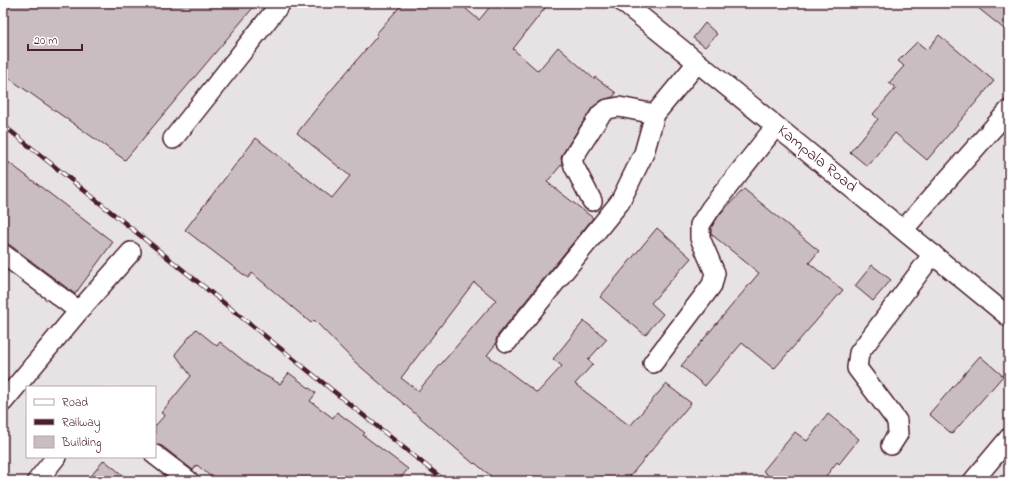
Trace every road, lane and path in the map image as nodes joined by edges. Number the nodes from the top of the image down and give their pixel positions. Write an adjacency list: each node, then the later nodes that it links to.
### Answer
1 (281, 3): 7 (street)
2 (624, 3): 3 (street, Kampala Road)
3 (697, 63): 5 (street); 6 (street, Kampala Road)
4 (1009, 110): 9 (street)
5 (655, 114): 8 (street); 15 (street)
6 (776, 126): 9 (street, Kampala Road); 16 (street)
7 (173, 139)
8 (592, 201)
9 (903, 230): 12 (street, Kampala Road)
10 (131, 252): 13 (street)
11 (3, 254): 13 (street)
12 (933, 254): 14 (street, Kampala Road); 19 (street)
13 (79, 311): 17 (street)
14 (1009, 317)
15 (507, 342)
16 (653, 363)
17 (3, 402)
18 (1009, 438): 24 (street)
19 (891, 445)
20 (156, 456): 23 (street)
21 (55, 458): 22 (street)
22 (37, 481)
23 (189, 481)
24 (973, 481)

